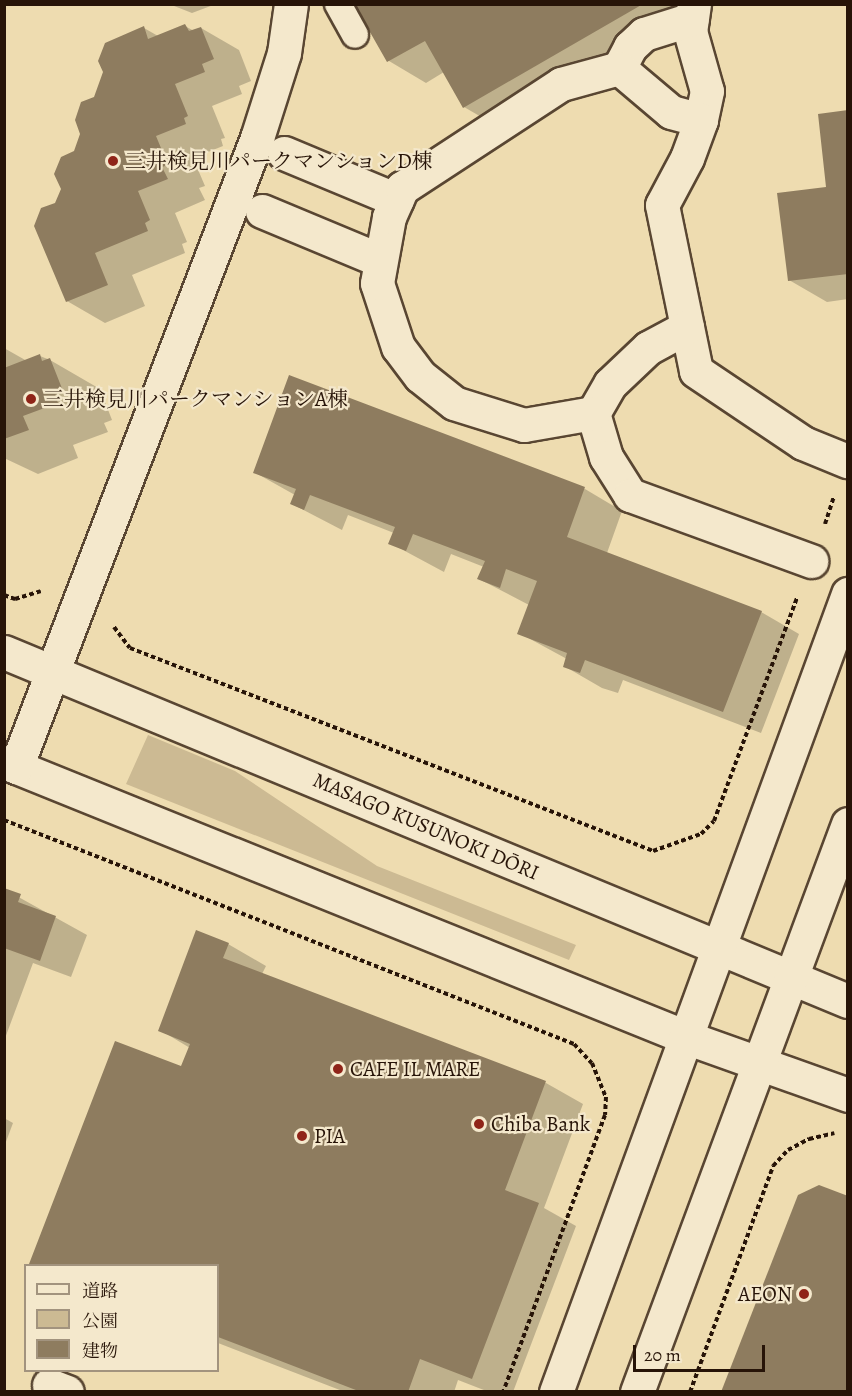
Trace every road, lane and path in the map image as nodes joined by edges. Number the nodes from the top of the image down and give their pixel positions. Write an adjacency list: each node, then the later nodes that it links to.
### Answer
1 (291, 4): 18 (street)
2 (338, 4): 4 (lane)
3 (693, 12): 5 (street); 6 (street)
4 (355, 35)
5 (618, 68): 6 (street); 8 (street)
6 (701, 120): 11 (street)
7 (284, 153): 8 (street)
8 (397, 200): 10 (street)
9 (262, 211): 10 (street)
10 (380, 260): 12 (street)
11 (687, 327): 12 (street); 13 (street)
12 (593, 413): 14 (street)
13 (848, 461): 14 (path)
14 (811, 561): 16 (path)
15 (848, 594): 22 (street)
16 (112, 621)
17 (4, 652): 18 (street, MASAGO KUSUNOKI DŌRI)
18 (53, 671): 19 (street); 22 (street, MASAGO KUSUNOKI DŌRI)
19 (10, 765): 25 (street)
20 (4, 820): 29 (path)
21 (848, 824): 23 (street)
22 (721, 948): 23 (street, MASAGO KUSUNOKI DŌRI); 25 (street)
23 (790, 977): 24 (street, MASAGO KUSUNOKI DŌRI); 26 (street)
24 (848, 1001)
25 (688, 1038): 26 (street); 30 (street)
26 (759, 1062): 27 (street); 31 (street)
27 (848, 1095)
28 (841, 1133): 32 (path)
29 (503, 1392)
30 (556, 1392)
31 (637, 1392)
32 (690, 1392)

